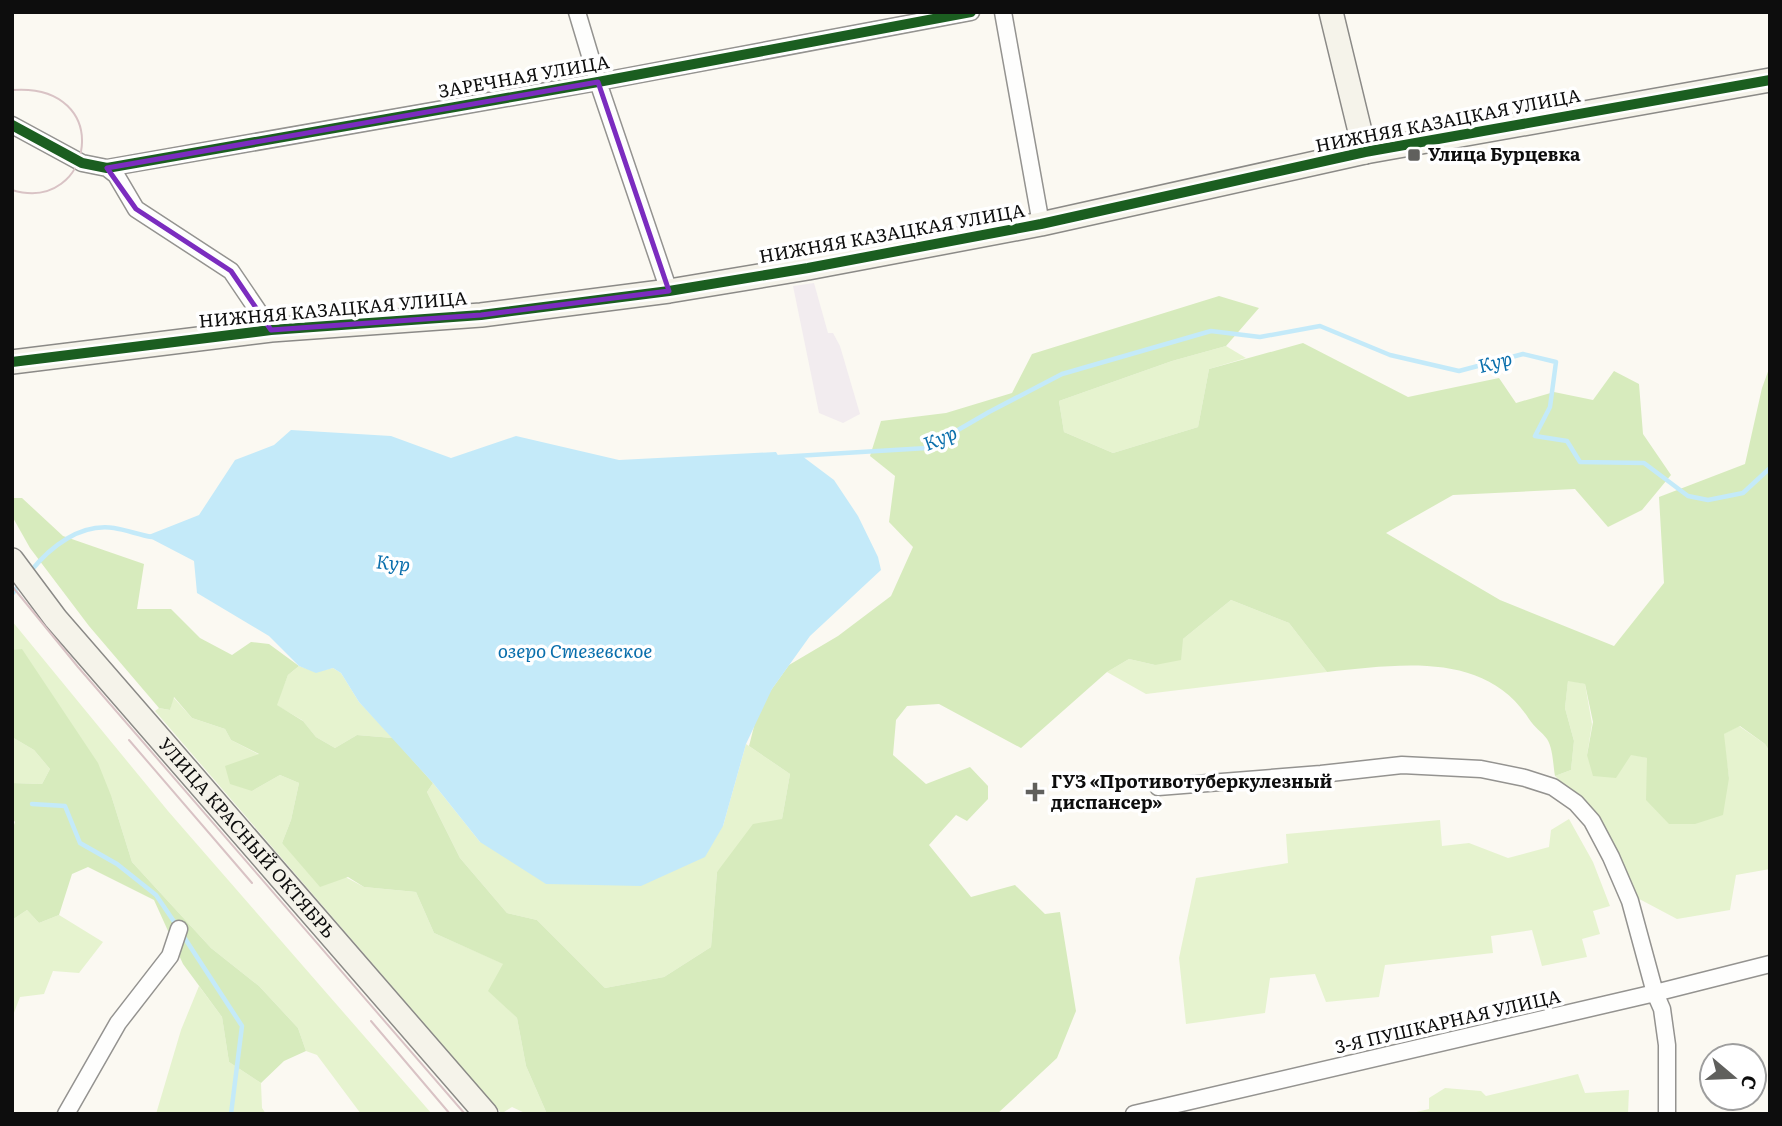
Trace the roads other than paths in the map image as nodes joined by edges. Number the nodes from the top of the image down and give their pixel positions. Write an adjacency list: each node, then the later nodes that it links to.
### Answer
1 (578, 12): 6 (street)
2 (971, 12): 6 (street, ЗАРЕЧНАЯ УЛИЦА)
3 (1003, 12): 10 (street)
4 (1331, 12): 8 (street)
5 (1770, 80): 8 (street, НИЖНЯЯ КАЗАЦКАЯ УЛИЦА)
6 (598, 82): 9 (street, ЗАРЕЧНАЯ УЛИЦА); 11 (street)
7 (12, 125): 9 (street, ЗАРЕЧНАЯ УЛИЦА)
8 (1365, 152): 10 (street, НИЖНЯЯ КАЗАЦКАЯ УЛИЦА)
9 (107, 168): 12 (street)
10 (1041, 224): 11 (street, НИЖНЯЯ КАЗАЦКАЯ УЛИЦА)
11 (669, 291): 12 (street, НИЖНЯЯ КАЗАЦКАЯ УЛИЦА)
12 (271, 330): 13 (street, НИЖНЯЯ КАЗАЦКАЯ УЛИЦА)
13 (12, 362)
14 (12, 559): 20 (street, УЛИЦА КРАСНЫЙ ОКТЯБРЬ)
15 (1158, 787): 18 (street)
16 (179, 929): 19 (street)
17 (1770, 964): 18 (street, 3-Я ПУШКАРНАЯ УЛИЦА)
18 (1655, 993): 21 (street, 3-Я ПУШКАРНАЯ УЛИЦА); 22 (street)
19 (66, 1114)
20 (486, 1114)
21 (1134, 1114)
22 (1667, 1114)

